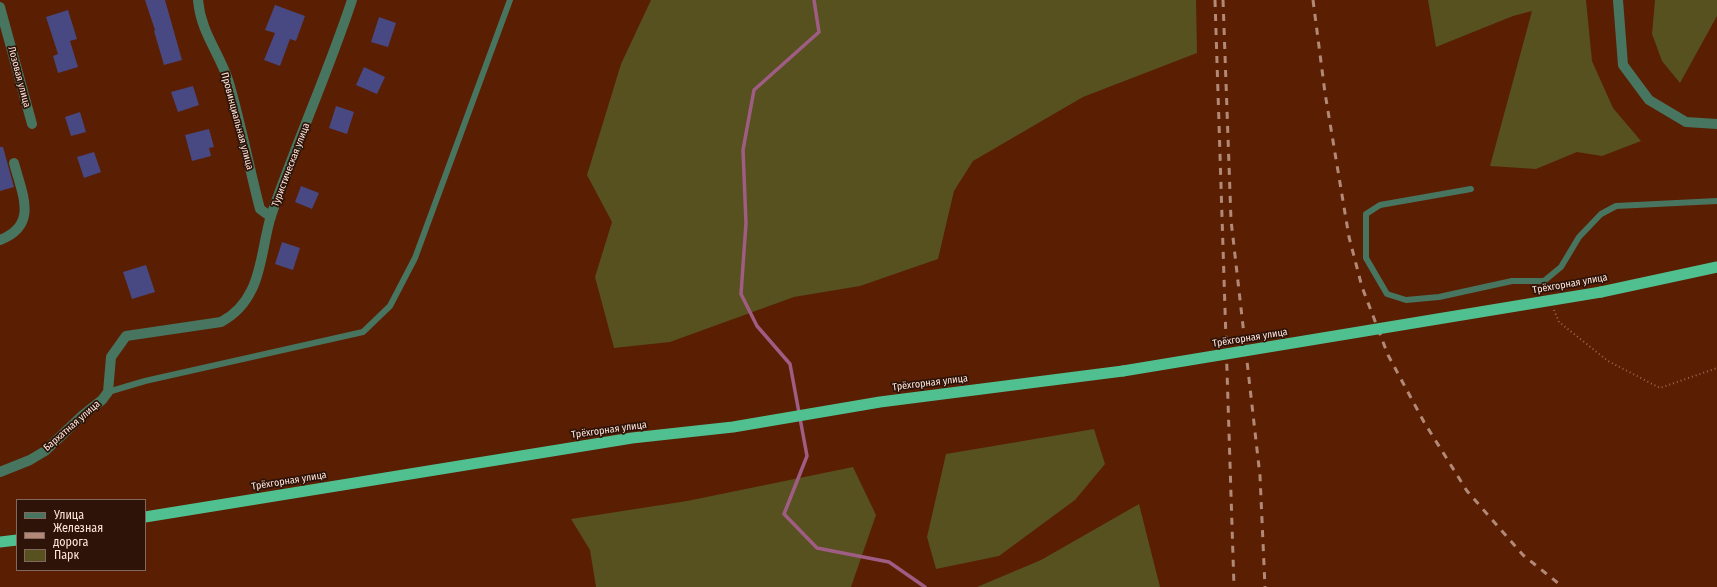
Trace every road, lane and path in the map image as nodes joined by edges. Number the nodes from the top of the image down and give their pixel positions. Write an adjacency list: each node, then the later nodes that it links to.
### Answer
1 (198, 0): 11 (street, Провинциальная улица)
2 (352, 0): 11 (street, Туристическая улица)
3 (510, 0): 17 (lane)
4 (1618, 0): 7 (street)
5 (0, 7): 6 (street, Лозовая улица)
6 (32, 124)
7 (1717, 124)
8 (14, 163): 12 (street)
9 (1471, 189): 10 (lane)
10 (1717, 201)
11 (271, 217): 15 (street, Туристическая улица)
12 (0, 240)
13 (1717, 266): 19 (highway, Трёхгорная улица, bridge)
14 (1554, 309): 16 (path)
15 (221, 322): 17 (street, Бархатная улица)
16 (1717, 368)
17 (108, 392): 18 (street, Бархатная улица)
18 (0, 472)
19 (146, 518)
20 (16, 540): 21 (highway)
21 (0, 542)

